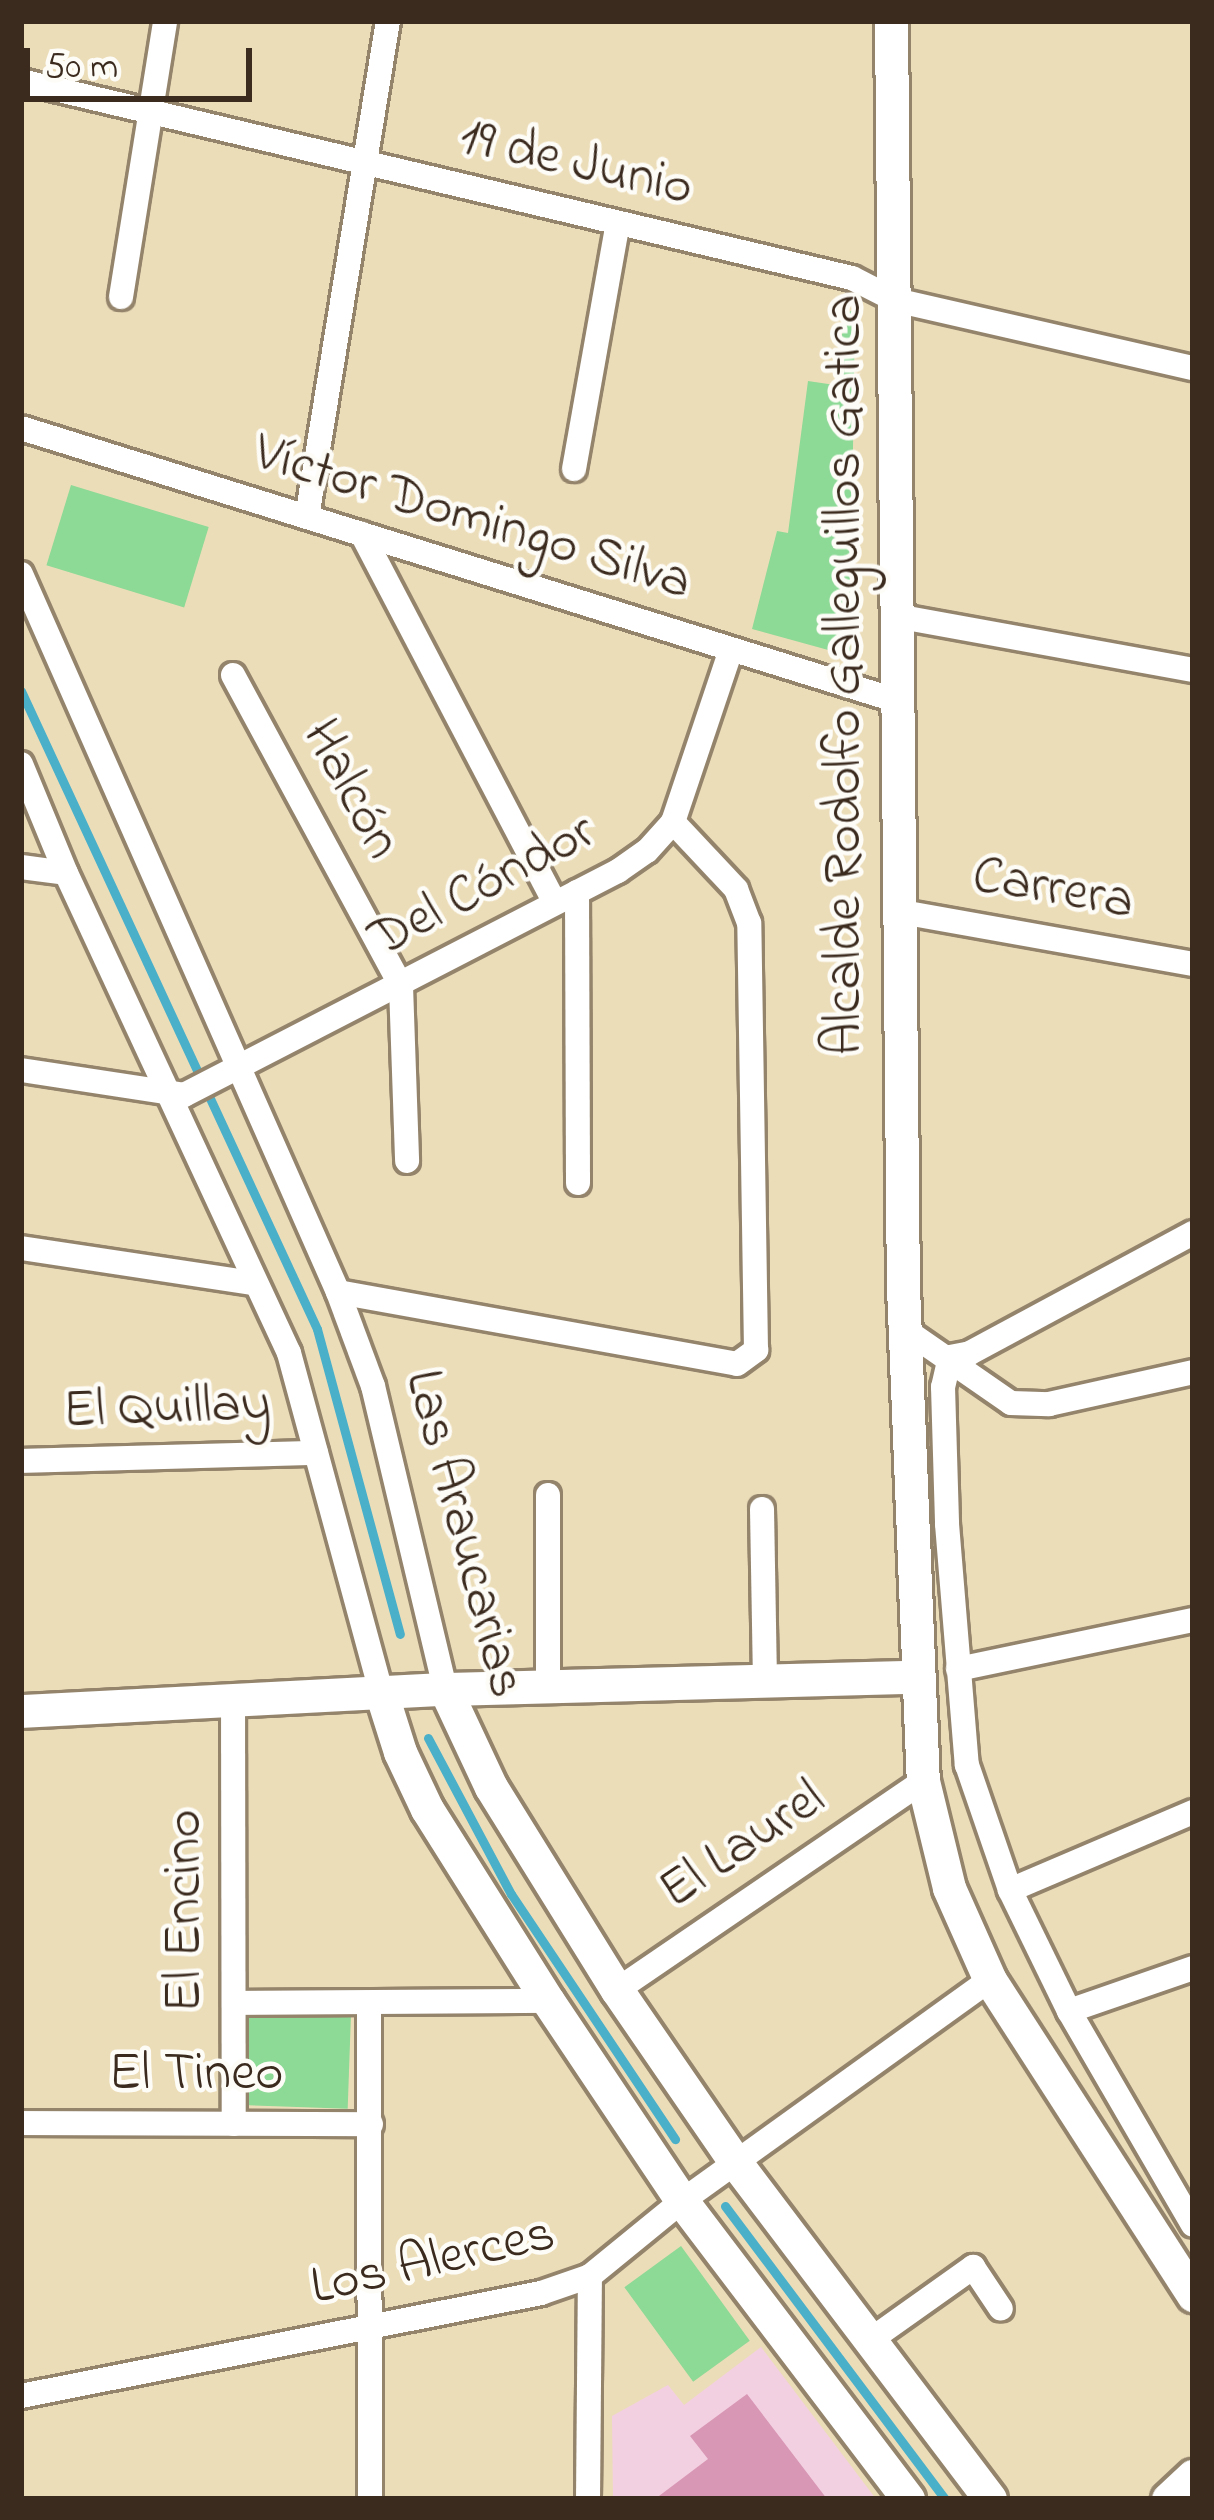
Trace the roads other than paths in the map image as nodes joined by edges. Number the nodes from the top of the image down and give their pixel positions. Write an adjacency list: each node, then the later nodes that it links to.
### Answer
1 (165, 21): 5 (street)
2 (388, 21): 6 (street)
3 (891, 21): 9 (street, Alcalde Rodolfo Galleguillos Gatica)
4 (21, 81): 5 (street, 19 de Junio)
5 (148, 110): 6 (street, 19 de Junio); 8 (street)
6 (365, 164): 7 (street, 19 de Junio); 13 (street)
7 (618, 223): 9 (street, 19 de Junio); 12 (street)
8 (121, 297)
9 (895, 300): 10 (street, 19 de Junio); 16 (street, Alcalde Rodolfo Galleguillos Gatica)
10 (1193, 368)
11 (21, 428): 13 (street, Víctor Domingo Silva)
12 (574, 469)
13 (307, 517): 14 (street, Víctor Domingo Silva)
14 (362, 534): 17 (street, Víctor Domingo Silva); 25 (street)
15 (21, 574): 30 (street, Las Araucarias)
16 (896, 616): 18 (street); 20 (street, Alcalde Rodolfo Galleguillos Gatica)
17 (731, 650): 20 (street, Víctor Domingo Silva); 22 (street, Del Cóndor)
18 (1193, 670)
19 (233, 675): 28 (street, Halcón)
20 (895, 700): 26 (street, Alcalde Rodolfo Galleguillos Gatica)
21 (21, 764): 24 (street)
22 (673, 822): 25 (street, Del Cóndor); 37 (street)
23 (21, 867): 24 (street)
24 (66, 873): 31 (street)
25 (566, 898): 28 (street, Del Cóndor); 33 (street)
26 (896, 911): 27 (street, Carrera); 38 (street, Alcalde Rodolfo Galleguillos Gatica)
27 (1193, 964)
28 (401, 986): 30 (street, Del Cóndor); 32 (street, Halcón)
29 (21, 1070): 31 (street)
30 (231, 1072): 31 (street, Del Cóndor); 37 (street, Las Araucarias)
31 (174, 1091): 36 (street)
32 (407, 1161)
33 (578, 1183)
34 (1193, 1233): 39 (street)
35 (21, 1248): 36 (street)
36 (253, 1283): 41 (street)
37 (338, 1292): 50 (street, Las Araucarias)
38 (904, 1328): 39 (street); 47 (street, Alcalde Rodolfo Galleguillos Gatica)
39 (950, 1357): 40 (street); 46 (street)
40 (1193, 1372)
41 (316, 1453): 42 (street, El Quillay); 51 (street)
42 (21, 1461)
43 (548, 1495): 49 (street)
44 (762, 1509): 48 (street)
45 (1193, 1620): 46 (street)
46 (958, 1669): 56 (street)
47 (916, 1677): 48 (street); 54 (street, Alcalde Rodolfo Galleguillos Gatica)
48 (765, 1679): 49 (street)
49 (548, 1686): 50 (street)
50 (445, 1689): 51 (street); 59 (street, Las Araucarias)
51 (381, 1692): 52 (street); 60 (street)
52 (233, 1698): 53 (street); 61 (street, El Encino)
53 (21, 1712)
54 (923, 1781): 58 (street, Alcalde Rodolfo Galleguillos Gatica); 59 (street, El Laurel)
55 (1193, 1811): 56 (street)
56 (1010, 1890): 63 (street)
57 (1193, 1968): 63 (street)
58 (990, 1980): 67 (street, Los Alerces); 71 (street, Alcalde Rodolfo Galleguillos Gatica)
59 (617, 1990): 67 (street, Las Araucarias)
60 (548, 2000): 62 (street, El Tineo); 68 (street)
61 (236, 2003): 62 (street, El Tineo); 65 (street, El Encino)
62 (369, 2006): 66 (street)
63 (1069, 2011): 69 (street)
64 (21, 2122): 65 (street, El Tineo)
65 (234, 2124): 66 (street, El Tineo)
66 (370, 2124): 73 (street)
67 (736, 2163): 68 (street, Los Alerces); 74 (street, Las Araucarias)
68 (682, 2201): 70 (street, Los Alerces); 79 (street)
69 (1193, 2225)
70 (590, 2276): 73 (street, Los Alerces); 78 (street)
71 (1193, 2295)
72 (1000, 2309): 74 (street)
73 (370, 2327): 75 (street, Los Alerces); 77 (street)
74 (869, 2342): 80 (street, Las Araucarias)
75 (21, 2396)
76 (1193, 2476): 81 (street)
77 (370, 2499)
78 (588, 2499)
79 (908, 2499)
80 (990, 2499)
81 (1168, 2499)

